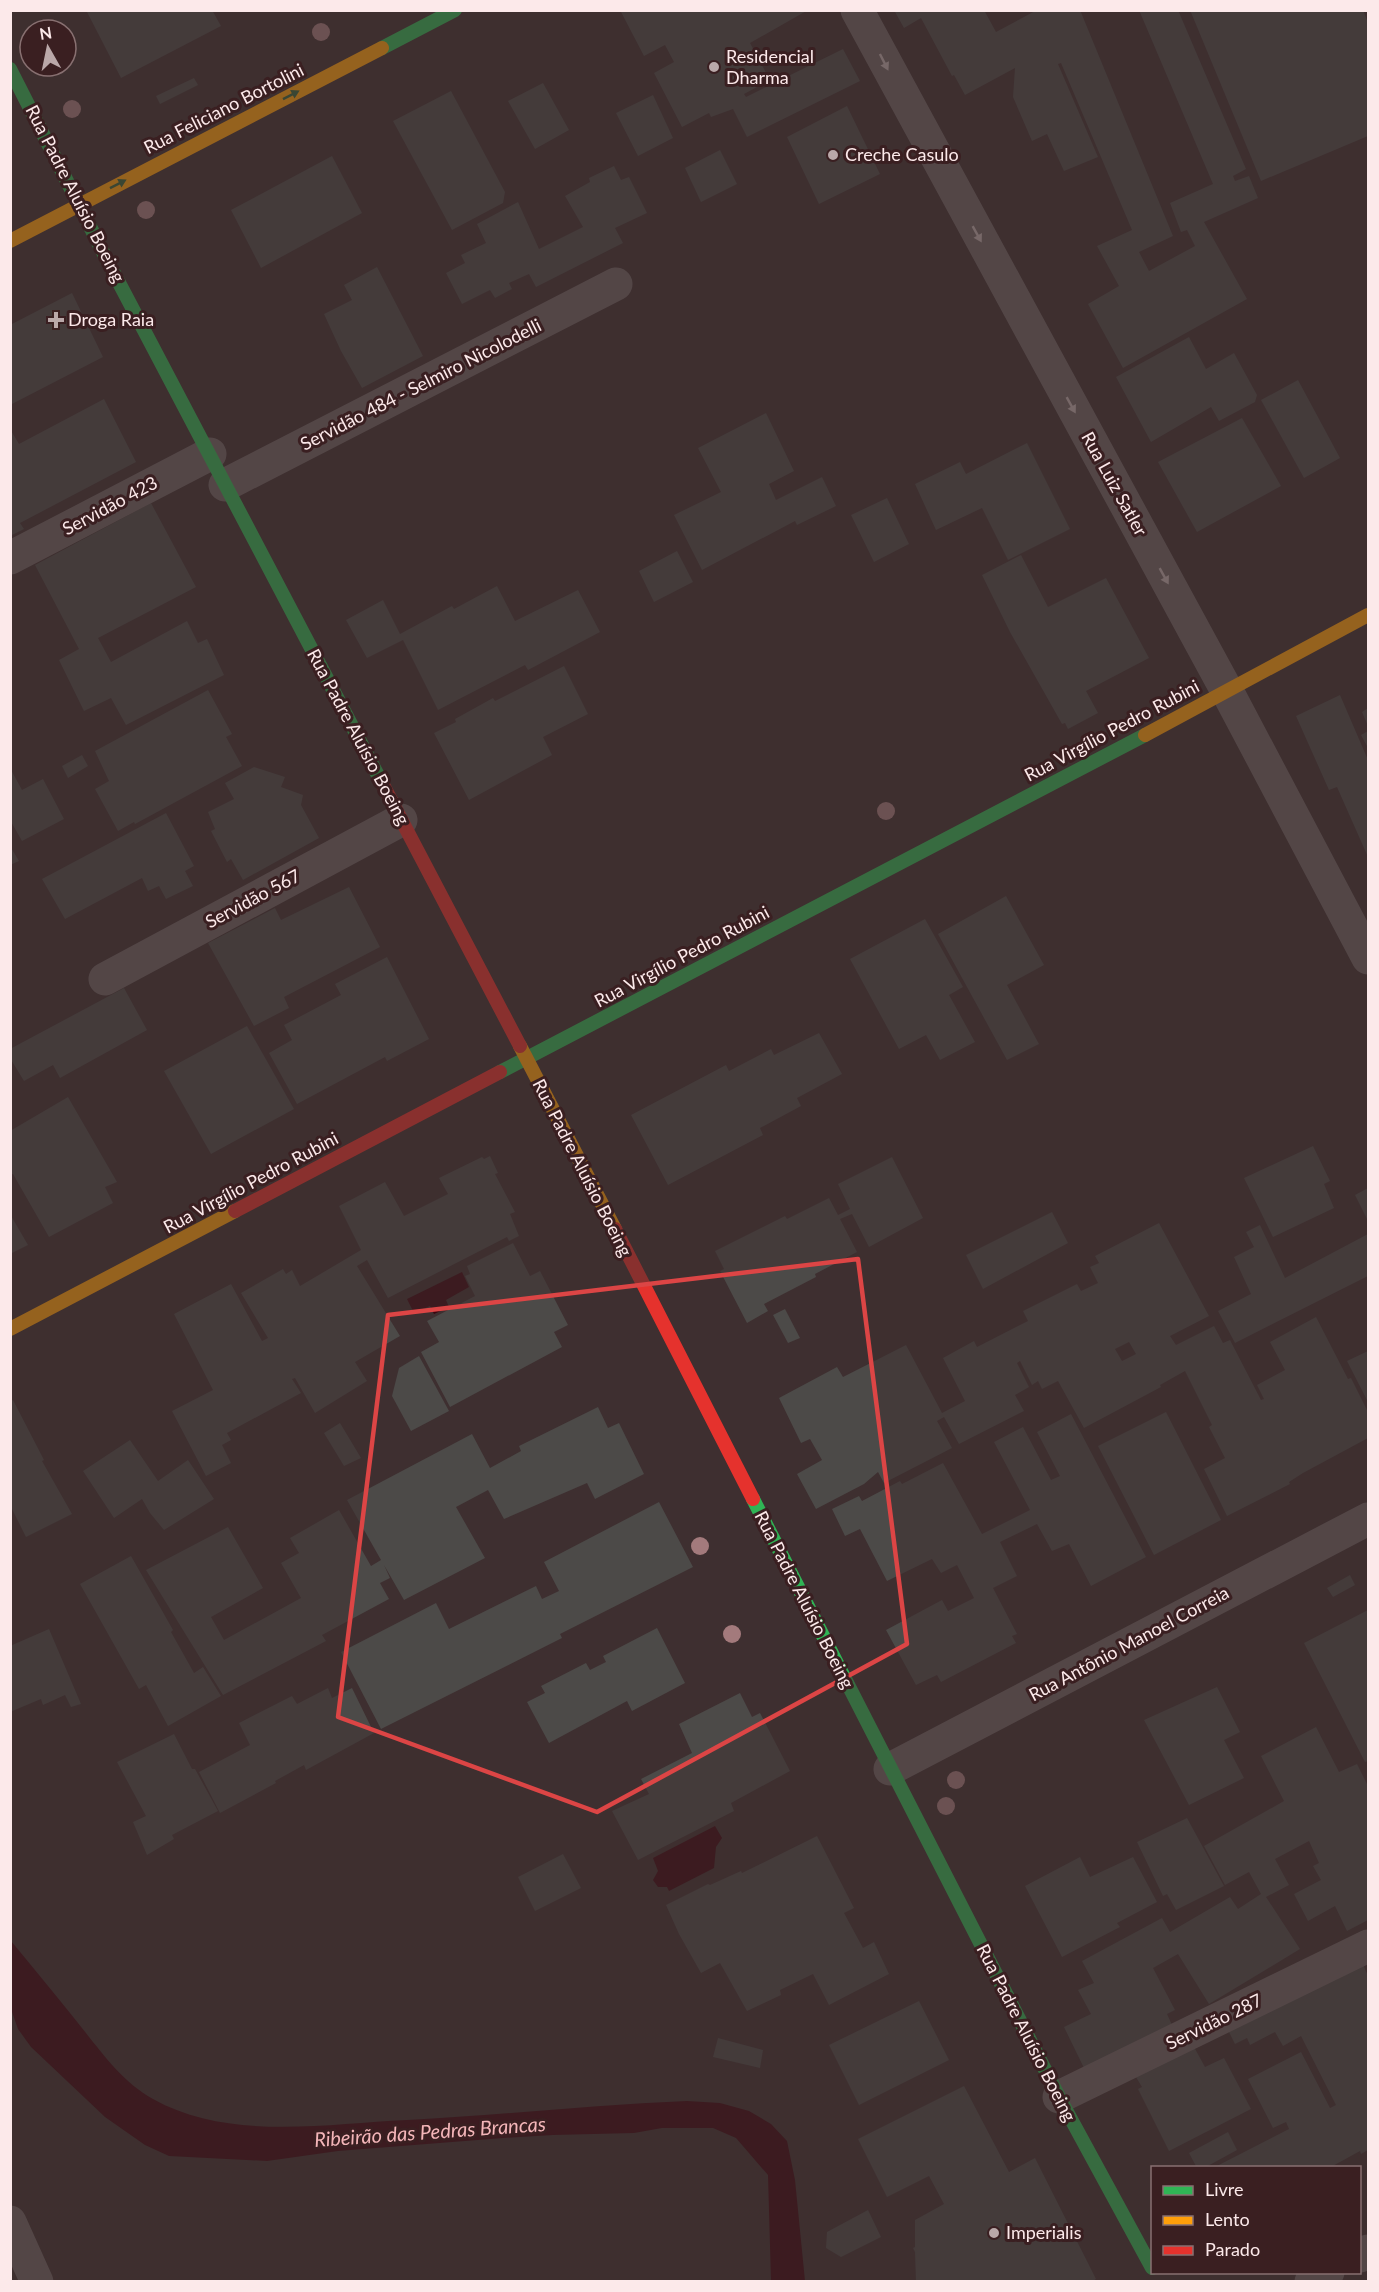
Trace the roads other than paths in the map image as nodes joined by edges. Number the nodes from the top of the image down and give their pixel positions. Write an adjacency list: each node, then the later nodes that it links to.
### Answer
1 (455, 10): 4 (street, Rua Feliciano Bortolini, one-way to 1)
2 (857, 10): 11 (street, Rua Luiz Satler, one-way to 11)
3 (10, 69): 4 (street, Rua Padre Aluísio Boeing)
4 (80, 203): 5 (street, Rua Feliciano Bortolini); 7 (street, Rua Padre Aluísio Boeing)
5 (10, 241)
6 (616, 284): 8 (street, Servidão 484 - Selmiro Nicolodelli)
7 (210, 454): 8 (street, Rua Padre Aluísio Boeing); 9 (street, Servidão 423)
8 (225, 485): 12 (street, Rua Padre Aluísio Boeing)
9 (10, 558)
10 (1368, 615): 11 (street, Rua Virgílio Pedro Rubini)
11 (1227, 691): 13 (street, Rua Luiz Satler); 15 (street, Rua Virgílio Pedro Rubini)
12 (401, 820): 14 (street, Servidão 567); 15 (street, Rua Padre Aluísio Boeing)
13 (1368, 958)
14 (105, 979)
15 (526, 1059): 16 (street, Rua Virgílio Pedro Rubini); 18 (street, Rua Padre Aluísio Boeing)
16 (10, 1329)
17 (1368, 1519): 18 (street, Rua Antônio Manoel Correia)
18 (891, 1769): 20 (street, Rua Padre Aluísio Boeing)
19 (1368, 1946): 20 (street, Servidão 287)
20 (1059, 2097): 22 (street, Rua Padre Aluísio Boeing)
21 (10, 2222): 24 (street)
22 (1151, 2266)
23 (1325, 2274): 25 (street)
24 (37, 2282)
25 (1311, 2282)

